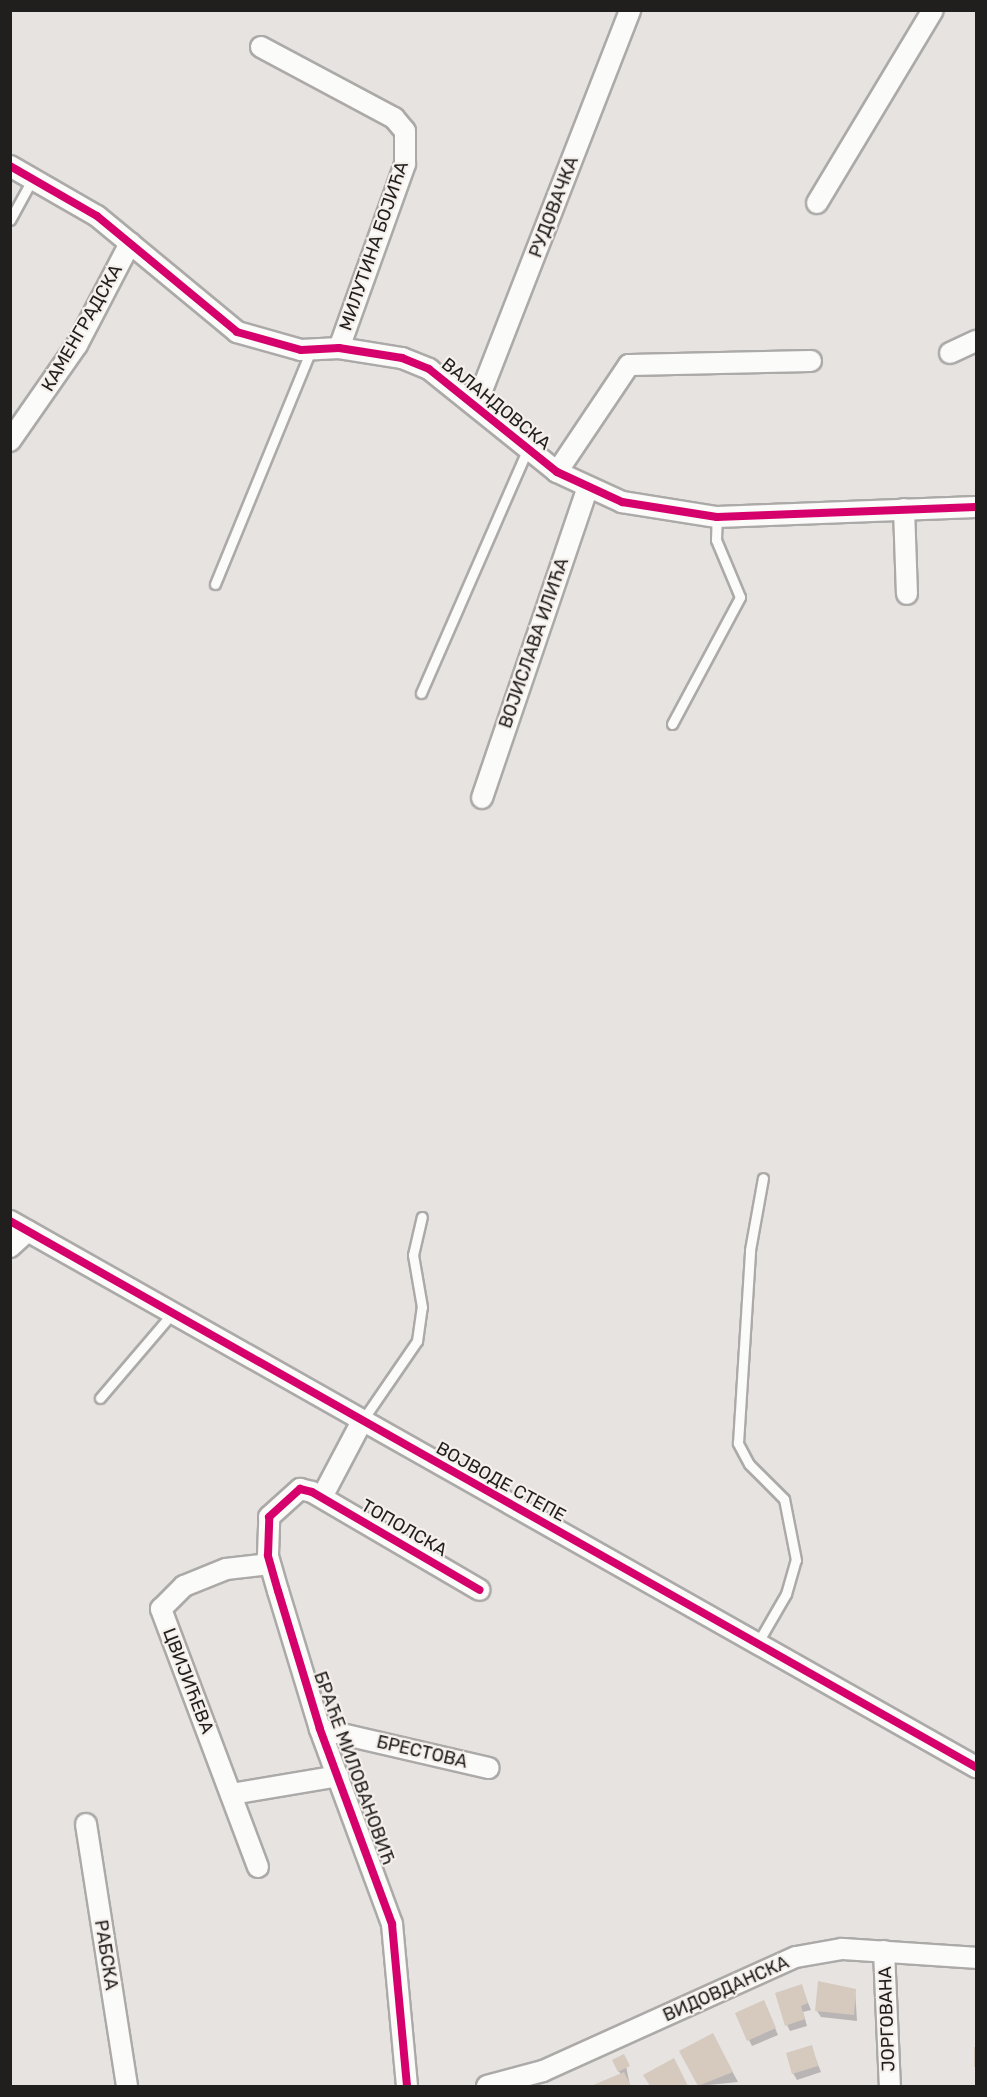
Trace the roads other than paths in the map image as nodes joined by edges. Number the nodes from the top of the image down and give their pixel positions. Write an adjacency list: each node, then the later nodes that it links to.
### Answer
1 (630, 10): 14 (street, РУДОВАЧКА)
2 (933, 10): 6 (street)
3 (261, 47): 10 (street, МИЛУТИНА БОЈИЋА)
4 (10, 166): 5 (street, ВАЛАНДОВСКА)
5 (34, 176): 7 (lane); 8 (street, ВАЛАНДОВСКА)
6 (817, 203)
7 (10, 220)
8 (130, 243): 11 (street, ВАЛАНДОВСКА); 15 (street, КАМЕНГРАДСКА)
9 (976, 341): 12 (street)
10 (339, 348): 11 (street, ВАЛАНДОВСКА); 14 (street, ВАЛАНДОВСКА)
11 (311, 350): 22 (lane)
12 (950, 353)
13 (811, 361): 17 (street)
14 (477, 403): 16 (street, ВАЛАНДОВСКА)
15 (10, 441)
16 (528, 447): 17 (street, ВАЛАНДОВСКА); 24 (lane)
17 (557, 472): 18 (street, ВАЛАНДОВСКА)
18 (587, 489): 21 (street, ВАЛАНДОВСКА); 26 (street, ВОЈИСЛАВА ИЛИЋА)
19 (976, 507): 20 (street, ВАЛАНДОВСКА)
20 (904, 509): 21 (street, ВАЛАНДОВСКА); 23 (street)
21 (717, 517): 25 (lane)
22 (215, 584)
23 (907, 594)
24 (421, 693)
25 (672, 724)
26 (482, 798)
27 (763, 1178): 37 (lane)
28 (422, 1217): 33 (lane)
29 (19, 1226): 30 (street); 31 (street, ВОЈВОДЕ СТЕПЕ)
30 (10, 1247)
31 (171, 1315): 32 (lane); 33 (street, ВОЈВОДЕ СТЕПЕ)
32 (100, 1398)
33 (362, 1421): 34 (street); 37 (street, ВОЈВОДЕ СТЕПЕ)
34 (317, 1494): 35 (street, БРАЋЕ МИЛОВАНОВИЋ); 36 (street, ТОПОЛСКА)
35 (270, 1564): 38 (street, БРАЋЕ МИЛОВАНОВИЋ); 42 (street, ЦВИЈИЋЕВА)
36 (480, 1590)
37 (757, 1644): 39 (street, ВОЈВОДЕ СТЕПЕ)
38 (320, 1729): 40 (street, БРЕСТОВА); 41 (street, БРАЋЕ МИЛОВАНОВИЋ)
39 (976, 1767)
40 (489, 1768)
41 (338, 1776): 42 (street); 48 (street, БРАЋЕ МИЛОВАНОВИЋ)
42 (232, 1794): 44 (street, ЦВИЈИЋЕВА)
43 (86, 1824): 47 (street, РАБСКА)
44 (258, 1867)
45 (884, 1951): 46 (street, ВИДОВДАНСКА); 49 (street, ВИДОВДАНСКА); 50 (street, ЈОРГОВАНА)
46 (976, 1958)
47 (127, 2086)
48 (407, 2086)
49 (487, 2086)
50 (890, 2086)

